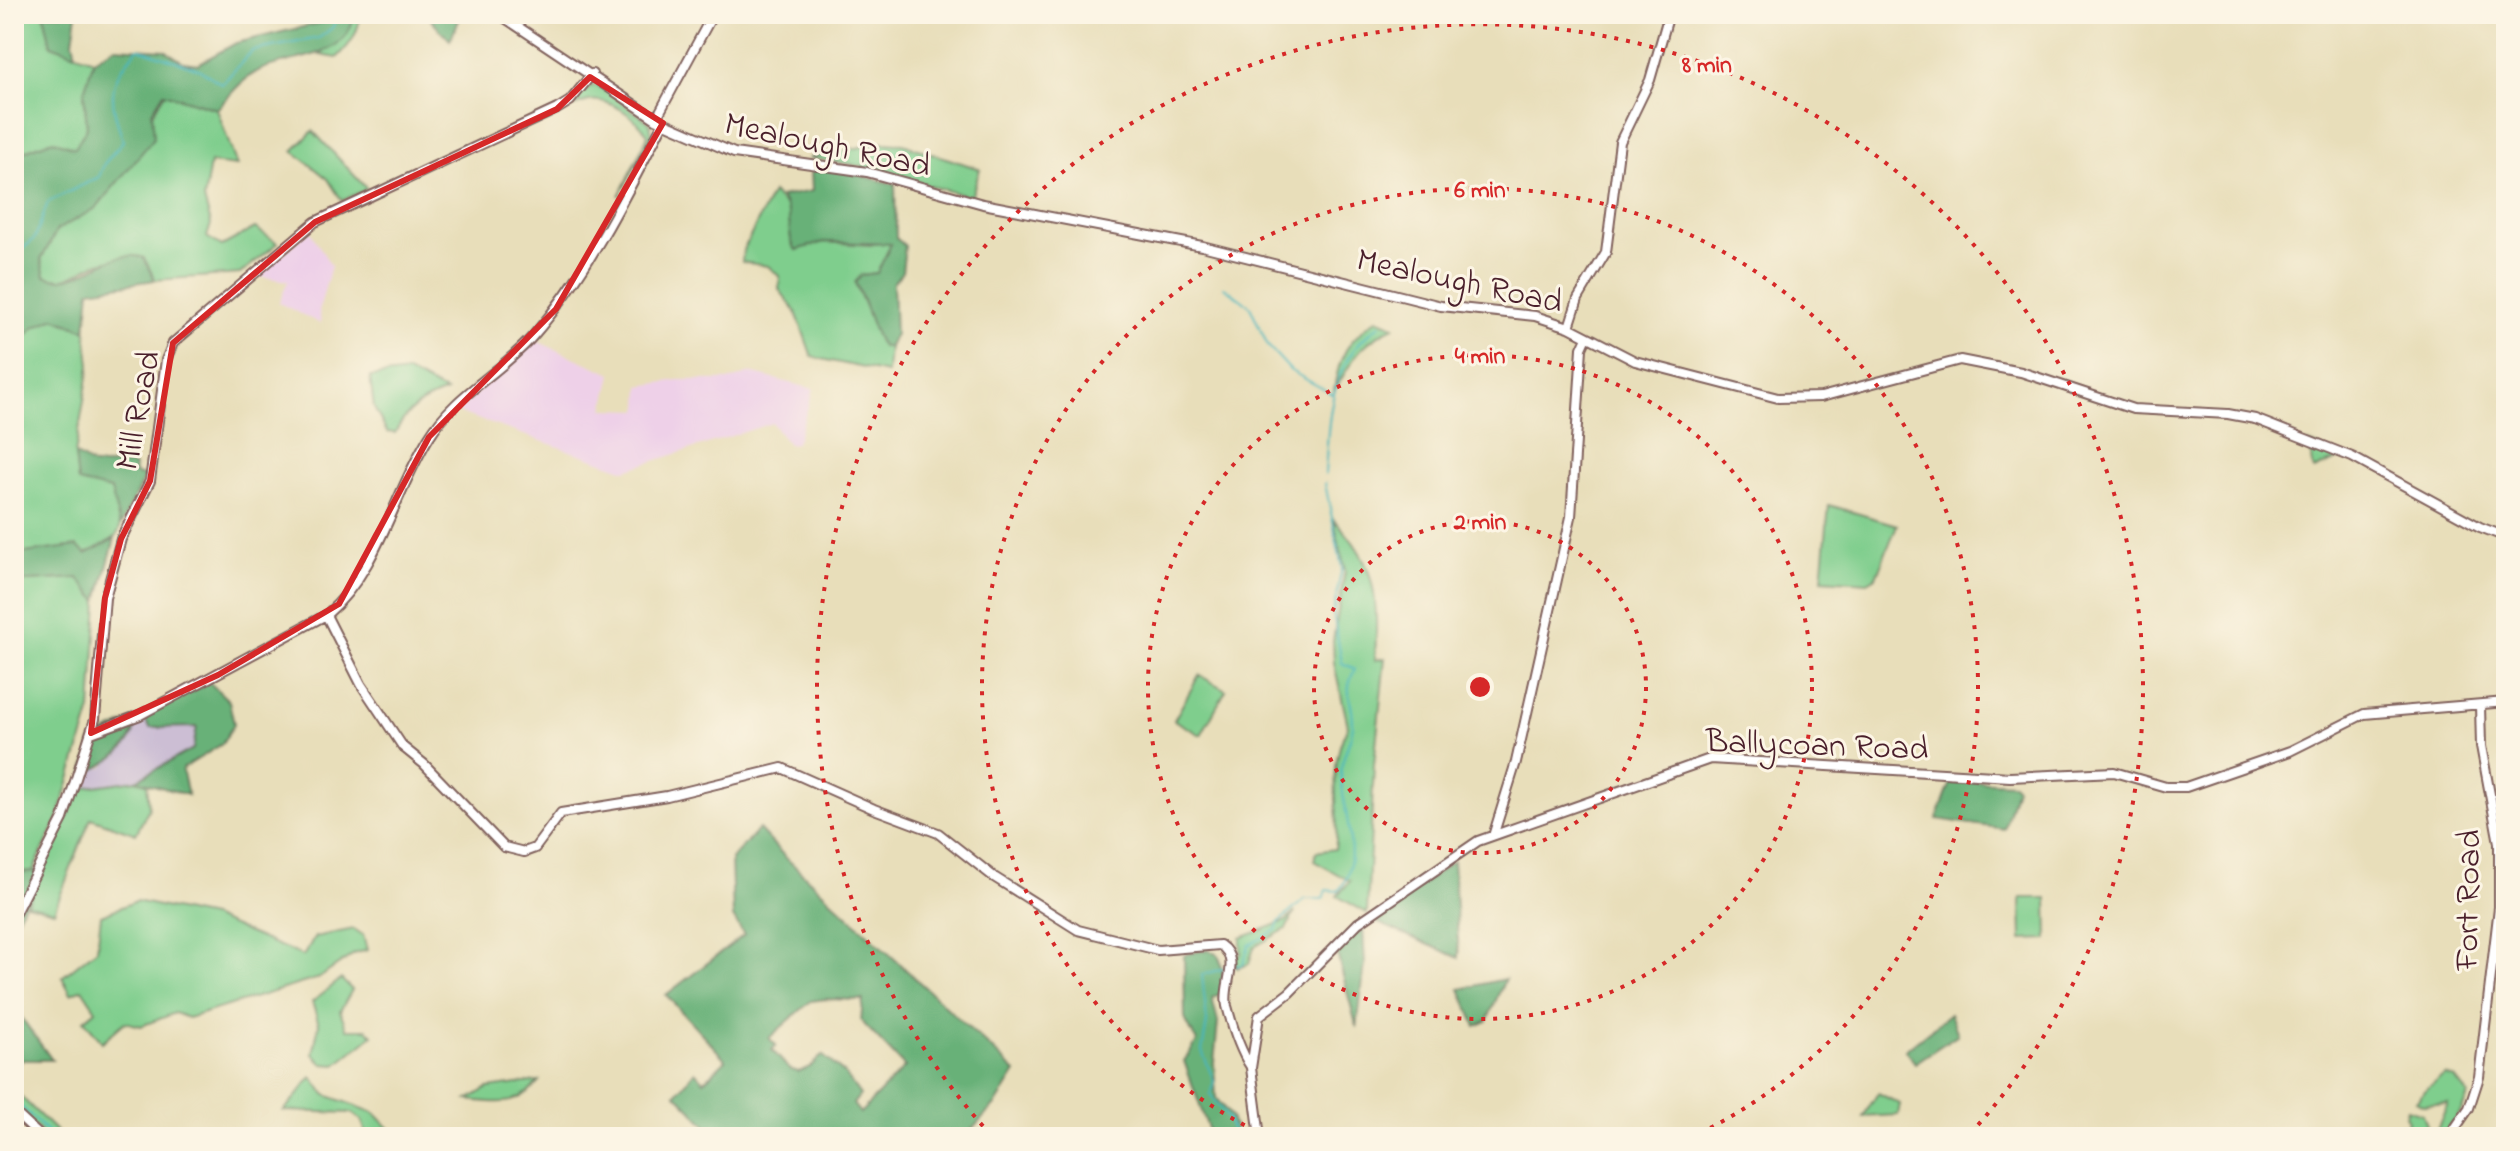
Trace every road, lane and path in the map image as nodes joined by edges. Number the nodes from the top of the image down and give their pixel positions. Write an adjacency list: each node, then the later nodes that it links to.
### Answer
1 (499, 14): 4 (street, Mealough Road)
2 (713, 14): 5 (street)
3 (1669, 14): 6 (street)
4 (592, 74): 5 (street, Mealough Road); 12 (street, Mill Road)
5 (660, 121): 6 (street, Mealough Road); 9 (street)
6 (1569, 327): 7 (street, Mealough Road)
7 (1587, 337): 8 (street, Mealough Road); 13 (street)
8 (2506, 537)
9 (326, 615): 12 (street); 15 (street)
10 (2506, 702): 11 (street, Ballycoan Road)
11 (2480, 705): 13 (street, Ballycoan Road); 19 (street, Fort Road)
12 (91, 733): 14 (street, Mill Road)
13 (1494, 833): 15 (street, Ballycoan Road)
14 (14, 915)
15 (1251, 1068): 18 (street, Ballycoan Road)
16 (14, 1112): 17 (street)
17 (41, 1137)
18 (1260, 1137)
19 (2449, 1137)

